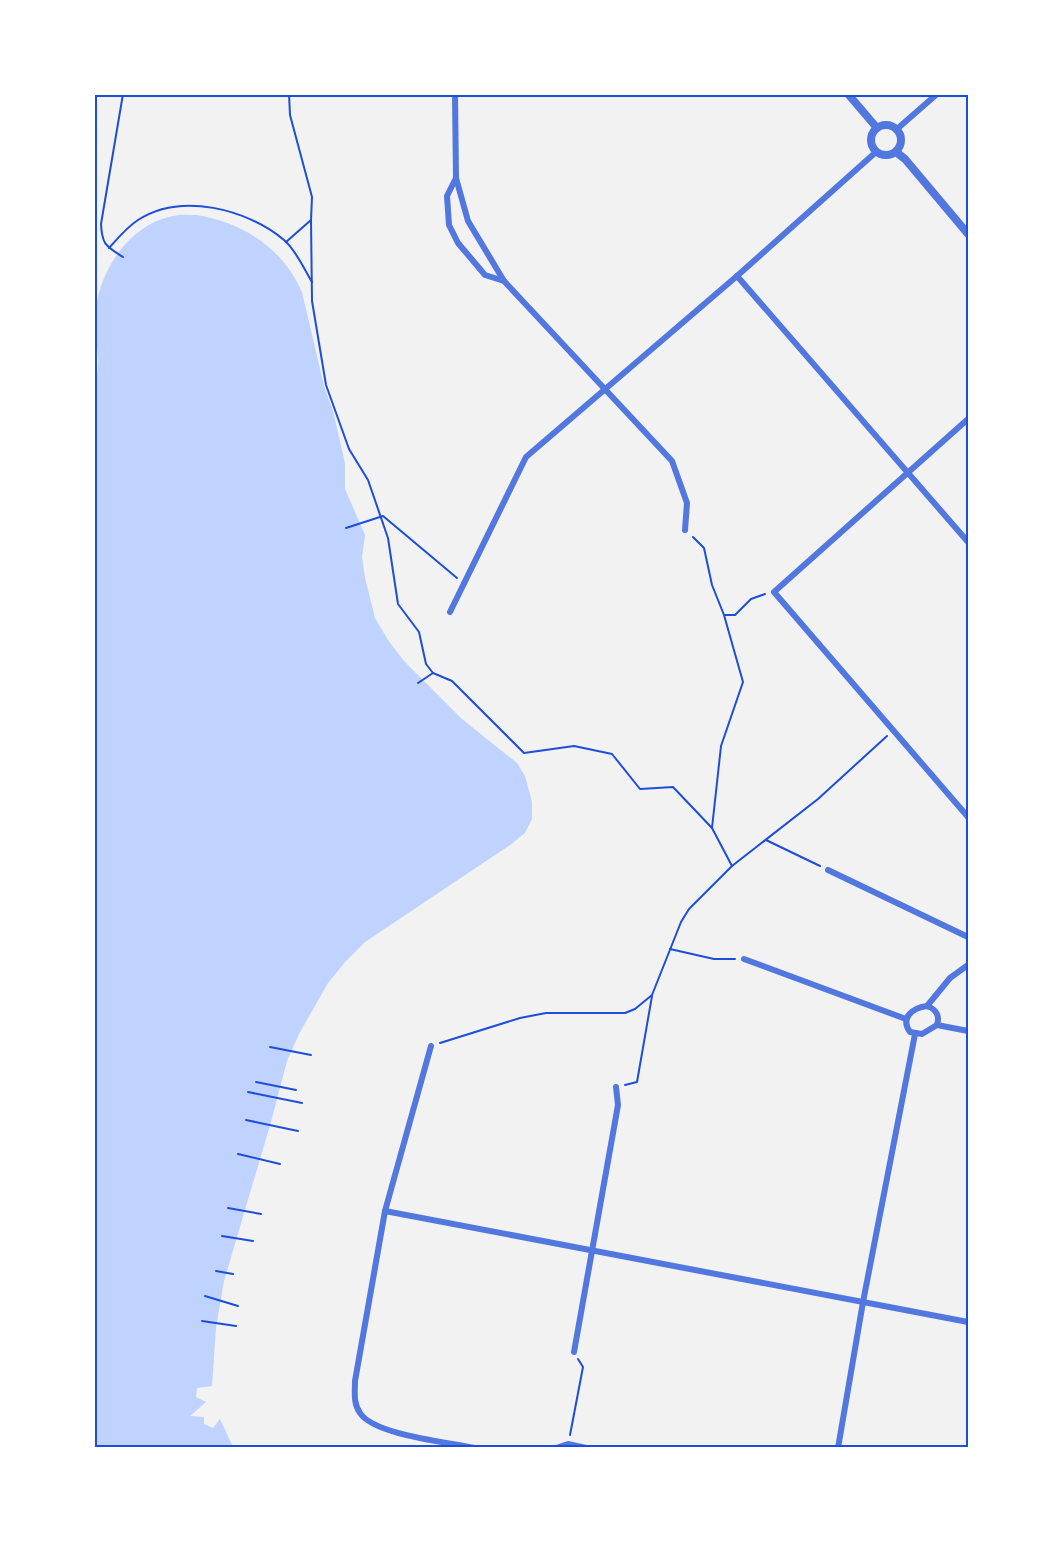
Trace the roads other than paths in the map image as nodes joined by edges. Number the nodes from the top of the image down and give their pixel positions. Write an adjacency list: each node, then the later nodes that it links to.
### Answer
1 (455, 94): 8 (street)
2 (848, 94): 4 (street)
3 (937, 94): 5 (street)
4 (877, 128): 5 (street); 6 (street)
5 (897, 129): 7 (street)
6 (876, 152): 7 (street); 10 (street)
7 (896, 152): 9 (street)
8 (456, 178): 11 (street); 11 (street)
9 (969, 234)
10 (737, 276): 12 (street); 14 (street)
11 (504, 281): 12 (street)
12 (604, 388): 15 (street); 17 (street)
13 (969, 419): 14 (street)
14 (908, 473): 16 (street); 18 (street)
15 (685, 530)
16 (969, 542)
17 (450, 612)
18 (969, 817)
19 (828, 870): 20 (street)
20 (969, 937)
21 (744, 959): 24 (street)
22 (969, 965): 23 (street)
23 (927, 1006): 24 (street); 25 (street)
24 (906, 1019): 27 (street)
25 (937, 1025): 26 (street); 27 (street)
26 (969, 1031)
27 (915, 1035): 32 (street)
28 (430, 1046): 30 (street)
29 (616, 1087): 31 (street)
30 (385, 1210): 31 (street); 35 (street)
31 (592, 1250): 32 (street); 34 (street)
32 (863, 1302): 33 (street); 38 (street)
33 (969, 1322)
34 (574, 1352)
35 (475, 1448)
36 (556, 1448): 37 (street)
37 (586, 1448)
38 (838, 1448)

